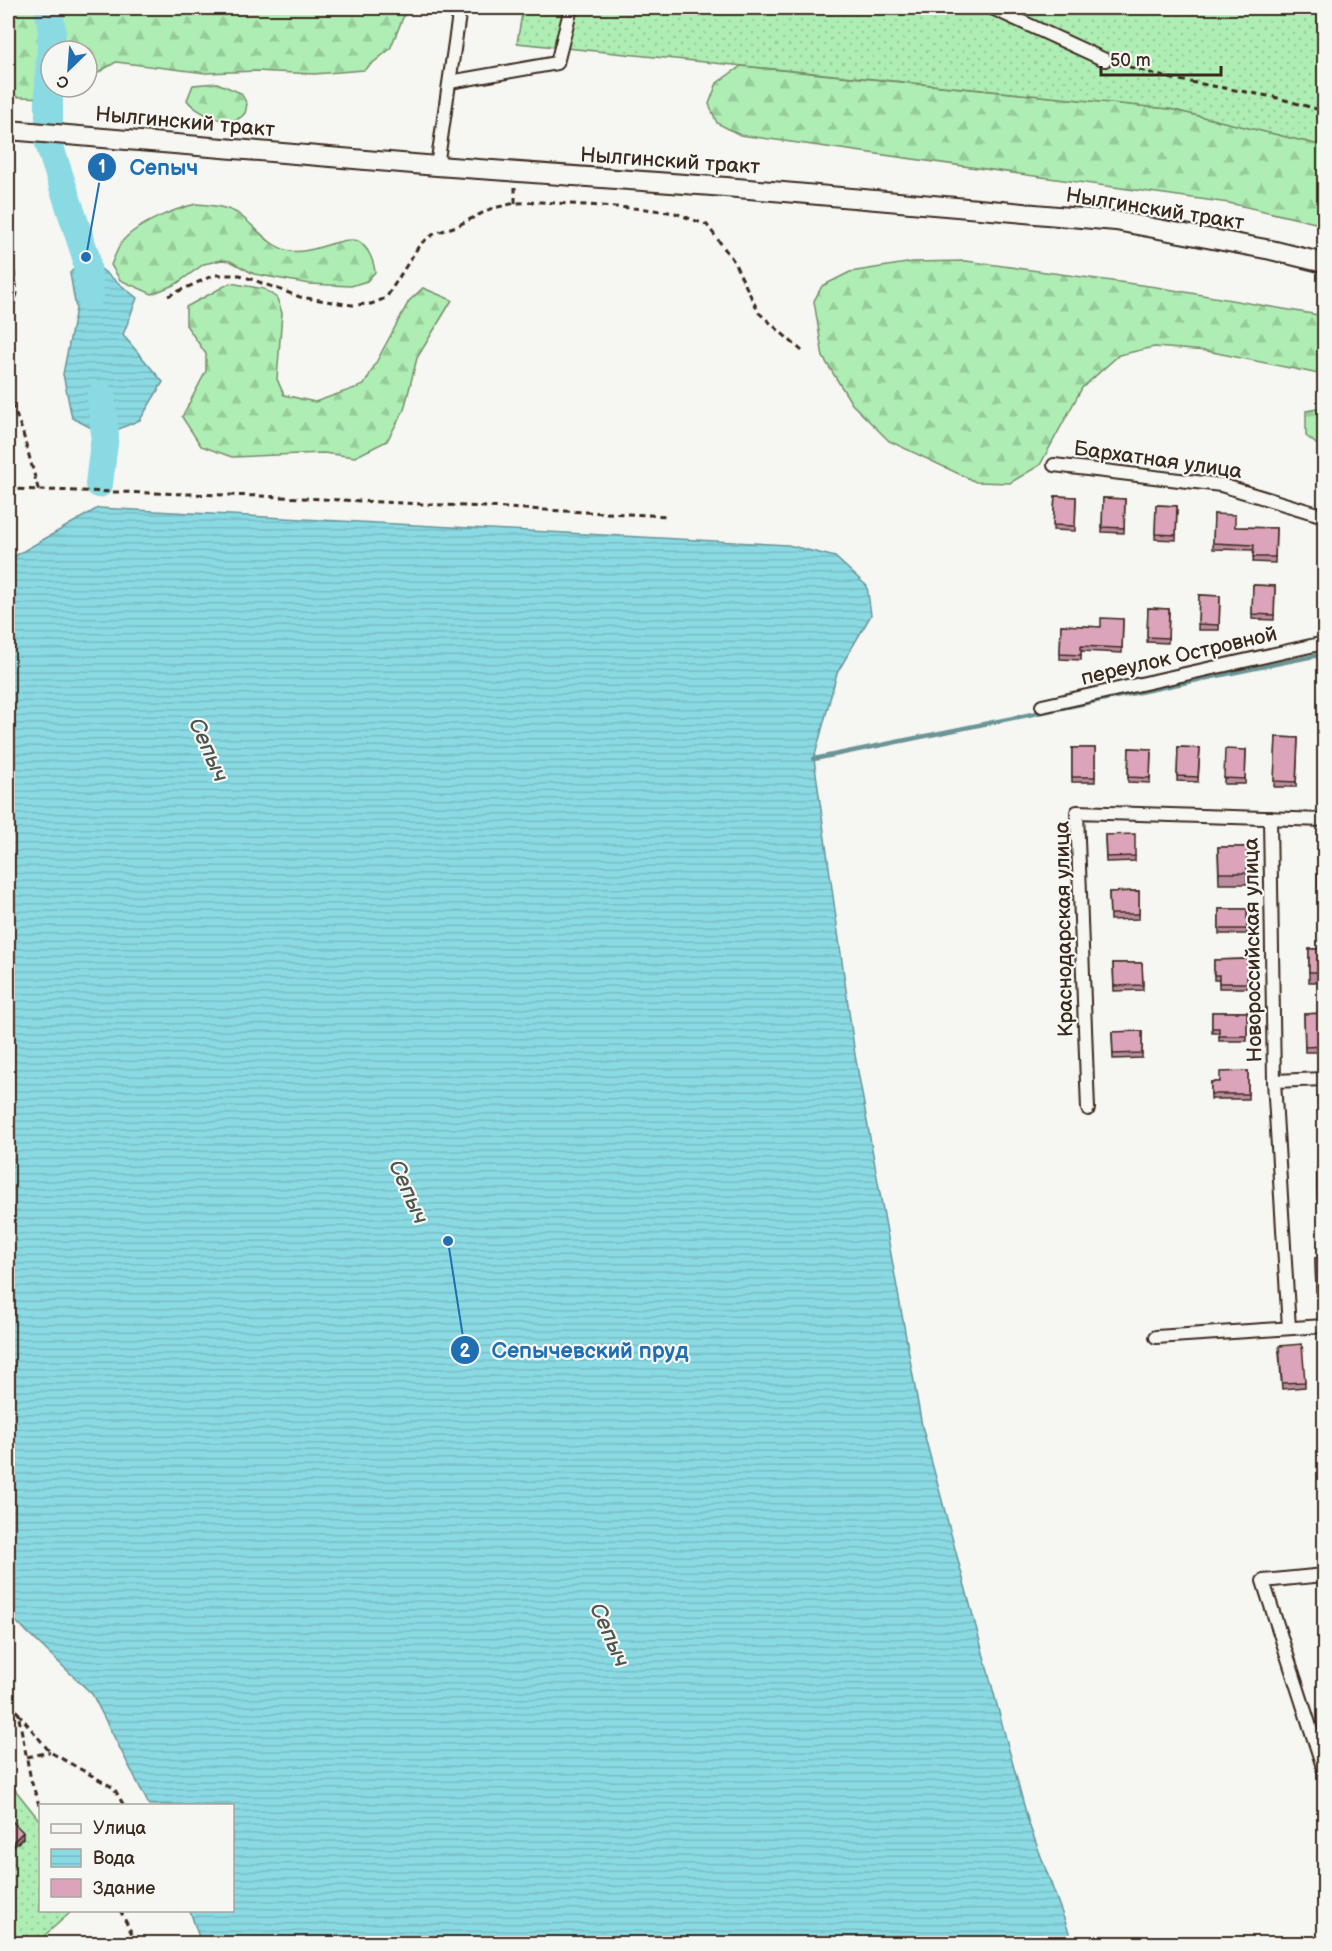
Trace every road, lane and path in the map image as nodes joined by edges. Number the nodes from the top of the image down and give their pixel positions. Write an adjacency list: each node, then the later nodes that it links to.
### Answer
1 (460, 8): 5 (street)
2 (572, 8): 5 (street)
3 (992, 8): 4 (street)
4 (1105, 60): 6 (path)
5 (450, 82): 8 (street)
6 (1324, 111)
7 (13, 131): 8 (main road, Нылгинский тракт)
8 (437, 166): 10 (main road, Нылгинский тракт)
9 (8, 230): 12 (path)
10 (1324, 263)
11 (168, 296): 13 (path)
12 (8, 326)
13 (802, 351)
14 (8, 394): 17 (path)
15 (1054, 465): 19 (street, Бархатная улица)
16 (8, 489): 17 (path)
17 (39, 492): 18 (path)
18 (668, 516)
19 (1324, 516)
20 (1324, 643): 21 (street, переулок Островной)
21 (1042, 706)
22 (1270, 818): 23 (street, Краснодарская улица); 25 (street, Новороссийская улица); 26 (street, Краснодарская улица)
23 (1324, 820)
24 (1324, 1079): 25 (street, Новороссийская улица)
25 (1274, 1081): 28 (street, Новороссийская улица)
26 (1088, 1109)
27 (1324, 1326): 28 (street)
28 (1289, 1328): 29 (street)
29 (1156, 1337)
30 (1324, 1575): 35 (street)
31 (8, 1701): 32 (path)
32 (18, 1713): 33 (path); 34 (path)
33 (50, 1752): 34 (path); 36 (path)
34 (27, 1757): 37 (path)
35 (1324, 1770)
36 (123, 1804)
37 (39, 1805)
38 (121, 1912): 39 (path)
39 (137, 1944)

